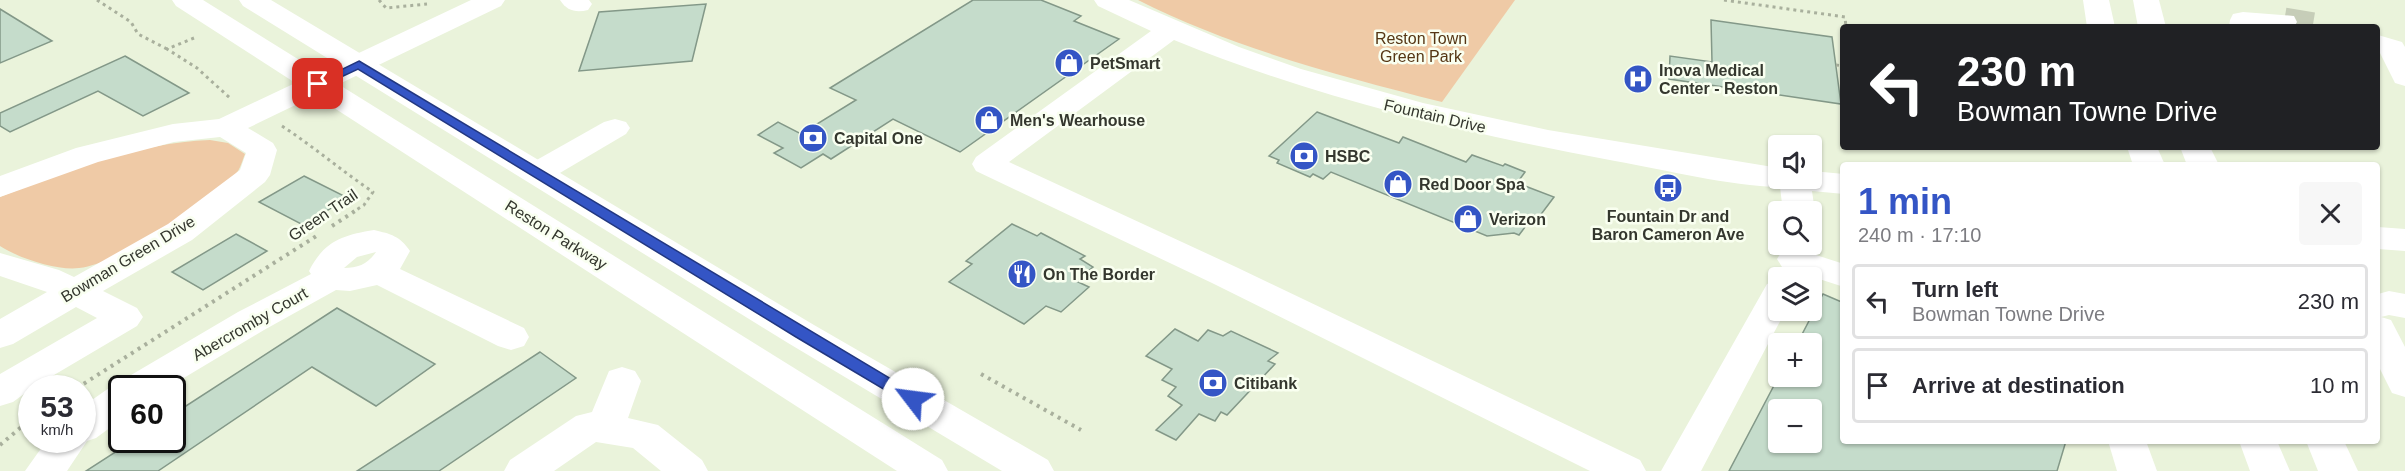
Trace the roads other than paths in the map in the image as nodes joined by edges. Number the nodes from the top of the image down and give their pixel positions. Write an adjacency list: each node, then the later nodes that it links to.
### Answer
1 (185, 0): 15 (main road, Reston Parkway)
2 (252, 0): 13 (main road)
3 (492, 0): 13 (main road)
4 (1107, 0): 11 (main road, Fountain Drive)
5 (2096, 0): 8 (main road)
6 (2146, 0): 9 (main road)
7 (2284, 21): 10 (main road)
8 (2100, 24)
9 (2151, 24)
10 (2243, 24)
11 (1170, 30): 19 (main road, Fountain Drive); 49 (main road)
12 (2380, 44): 14 (main road)
13 (359, 64): 15 (main road); 18 (main road)
14 (2405, 77)
15 (318, 84): 16 (main road); 47 (main road, Reston Parkway)
16 (226, 127): 22 (main road); 28 (main road, Bowman Green Drive)
17 (615, 128): 18 (main road)
18 (537, 173): 48 (main road)
19 (1768, 176)
20 (1822, 182): 21 (main road, Fountain Drive)
21 (1840, 184)
22 (0, 186)
23 (2380, 238): 24 (main road)
24 (2405, 240)
25 (1794, 260): 27 (main road)
26 (0, 264): 28 (main road)
27 (1840, 275)
28 (75, 291): 33 (main road, Bowman Green Drive); 38 (main road)
29 (2380, 305): 30 (main road)
30 (2405, 306)
31 (1768, 312): 50 (main road)
32 (2380, 333): 37 (main road)
33 (0, 335)
34 (511, 337): 35 (main road, Abercromby Court)
35 (161, 375)
36 (622, 381): 39 (main road)
37 (2405, 383)
38 (0, 392)
39 (605, 428): 45 (main road); 46 (main road)
40 (2128, 444): 51 (main road)
41 (2259, 444): 52 (main road)
42 (2326, 444): 53 (main road)
43 (58, 453): 44 (main road)
44 (45, 471)
45 (524, 471)
46 (688, 471)
47 (928, 471)
48 (1034, 471)
49 (1626, 471)
50 (1681, 471)
51 (2137, 471)
52 (2270, 471)
53 (2338, 471)

